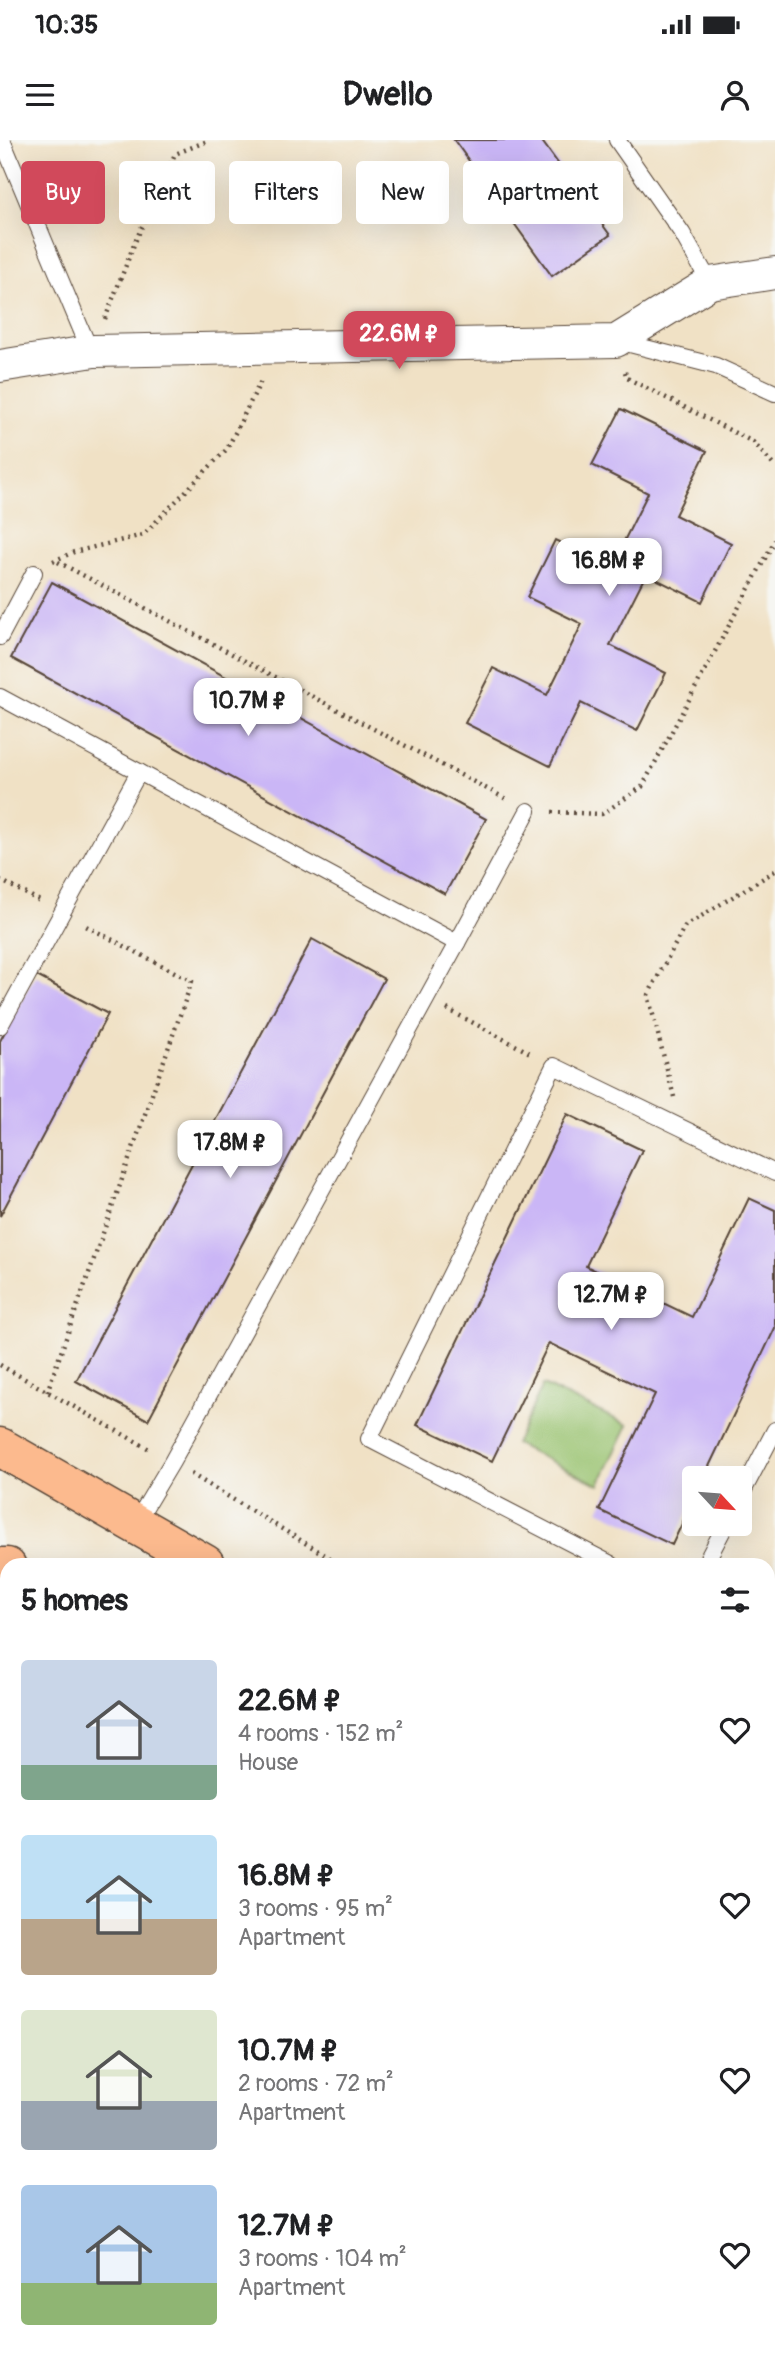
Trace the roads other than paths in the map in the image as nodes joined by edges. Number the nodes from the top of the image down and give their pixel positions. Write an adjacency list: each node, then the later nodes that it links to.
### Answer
1 (2, 140): 6 (lane)
2 (617, 140): 4 (lane)
3 (775, 273): 4 (street)
4 (710, 283): 5 (street)
5 (616, 341): 6 (street); 8 (lane)
6 (91, 353): 7 (street)
7 (0, 366)
8 (775, 393)
9 (34, 573): 10 (lane)
10 (0, 637)
11 (0, 697): 12 (lane)
12 (139, 772): 14 (lane); 15 (lane)
13 (528, 811): 14 (lane)
14 (457, 943): 20 (lane)
15 (0, 1026)
16 (775, 1173): 23 (lane)
17 (775, 1430): 19 (lane)
18 (0, 1447): 20 (main road)
19 (752, 1474)
20 (135, 1524): 22 (main road)
21 (720, 1536): 24 (lane)
22 (194, 1558)
23 (599, 1558)
24 (708, 1558)

